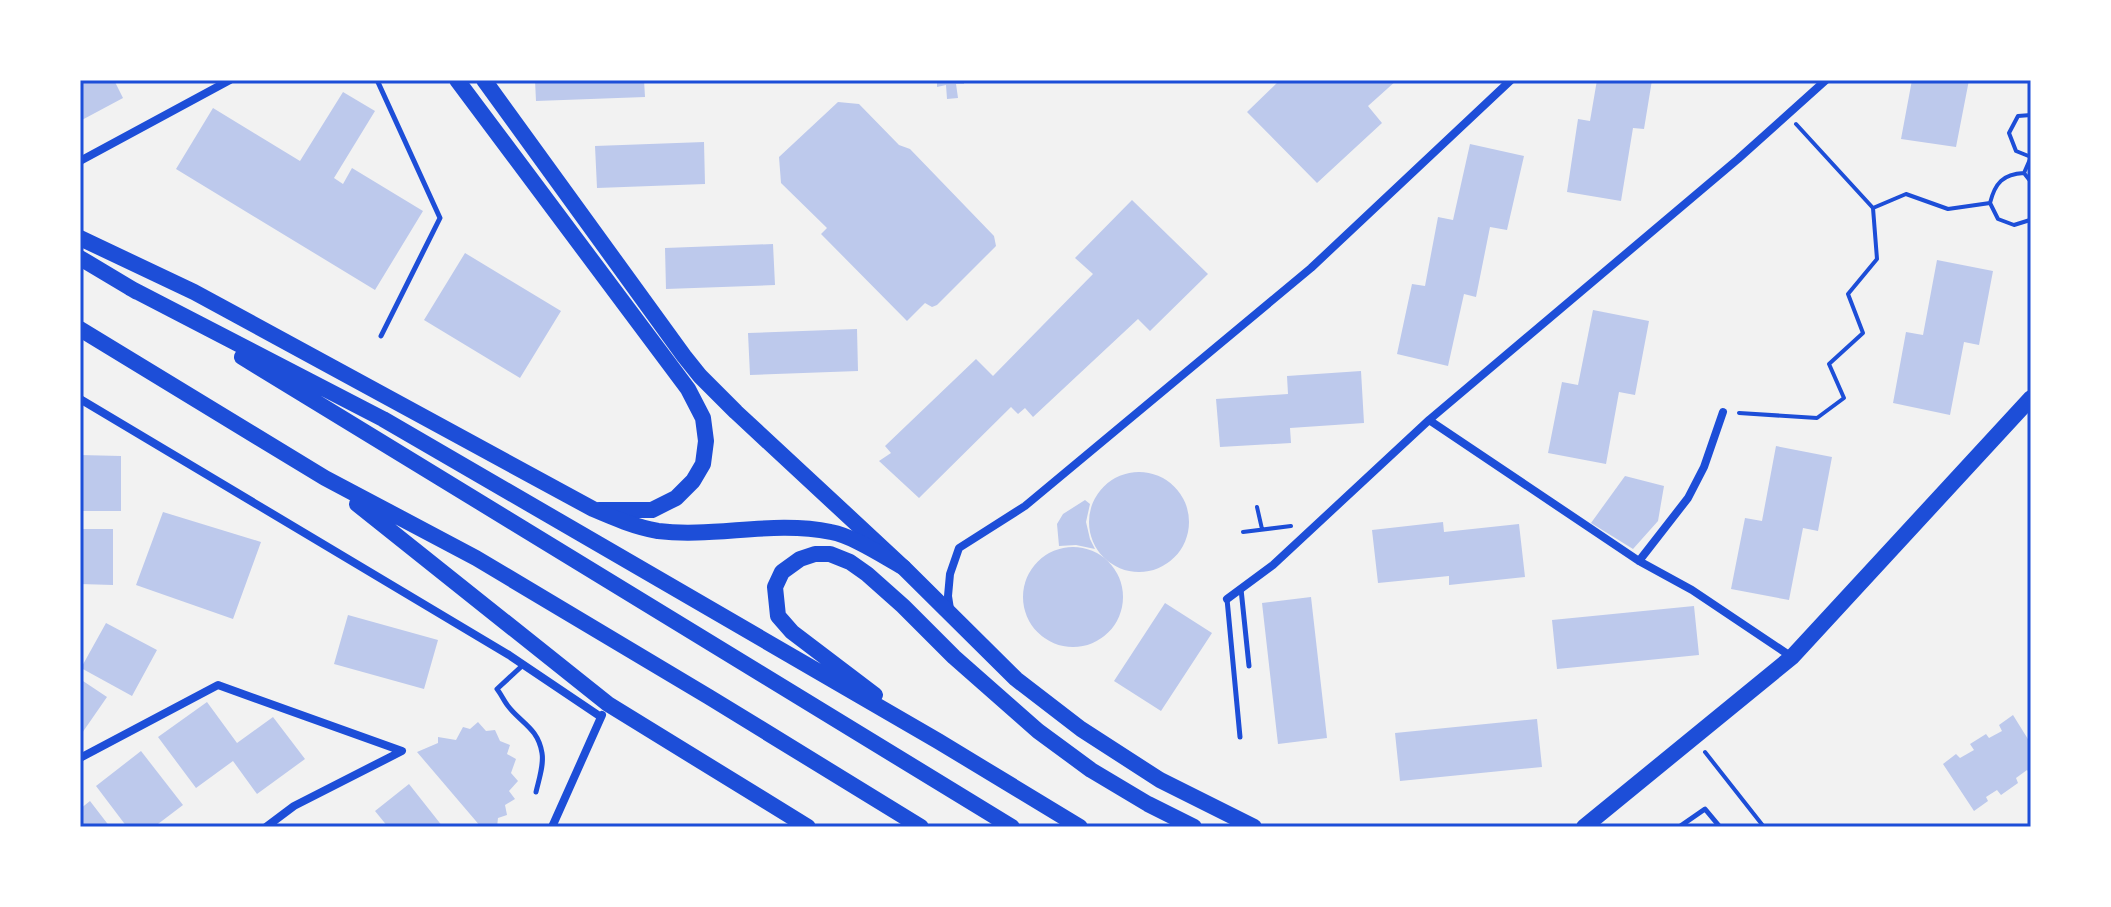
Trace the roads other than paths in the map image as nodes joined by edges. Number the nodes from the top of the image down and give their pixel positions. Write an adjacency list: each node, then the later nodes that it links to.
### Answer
1 (230, 80): 7 (street)
2 (377, 80): 12 (lane)
3 (457, 80): 18 (main road)
4 (484, 80): 20 (main road)
5 (1511, 80): 23 (street)
6 (1826, 80): 16 (street)
7 (80, 161)
8 (80, 238): 18 (main road)
9 (80, 258): 10 (main road)
10 (130, 288): 29 (main road); 36 (main road)
11 (80, 329): 17 (main road)
12 (381, 336)
13 (2031, 398): 24 (main road)
14 (80, 399): 25 (street)
15 (1723, 412): 19 (street)
16 (1429, 420): 19 (street); 21 (street)
17 (325, 478): 27 (main road); 35 (main road)
18 (593, 509): 20 (main road)
19 (1639, 561): 24 (street)
20 (903, 567): 23 (main road)
21 (1241, 588): 22 (street); 26 (lane)
22 (1227, 599): 28 (lane)
23 (952, 616): 39 (main road)
24 (1792, 657): 40 (main road)
25 (523, 665): 27 (street); 31 (lane)
26 (1249, 666)
27 (604, 710): 33 (street); 34 (main road)
28 (1240, 737)
29 (938, 741): 37 (main road); 38 (main road)
30 (80, 758): 32 (street)
31 (536, 792)
32 (266, 827)
33 (552, 827)
34 (808, 827)
35 (921, 827)
36 (1012, 827)
37 (1080, 827)
38 (1194, 827)
39 (1254, 827)
40 (1584, 827)
41 (1679, 827): 42 (lane)
42 (1720, 827)

